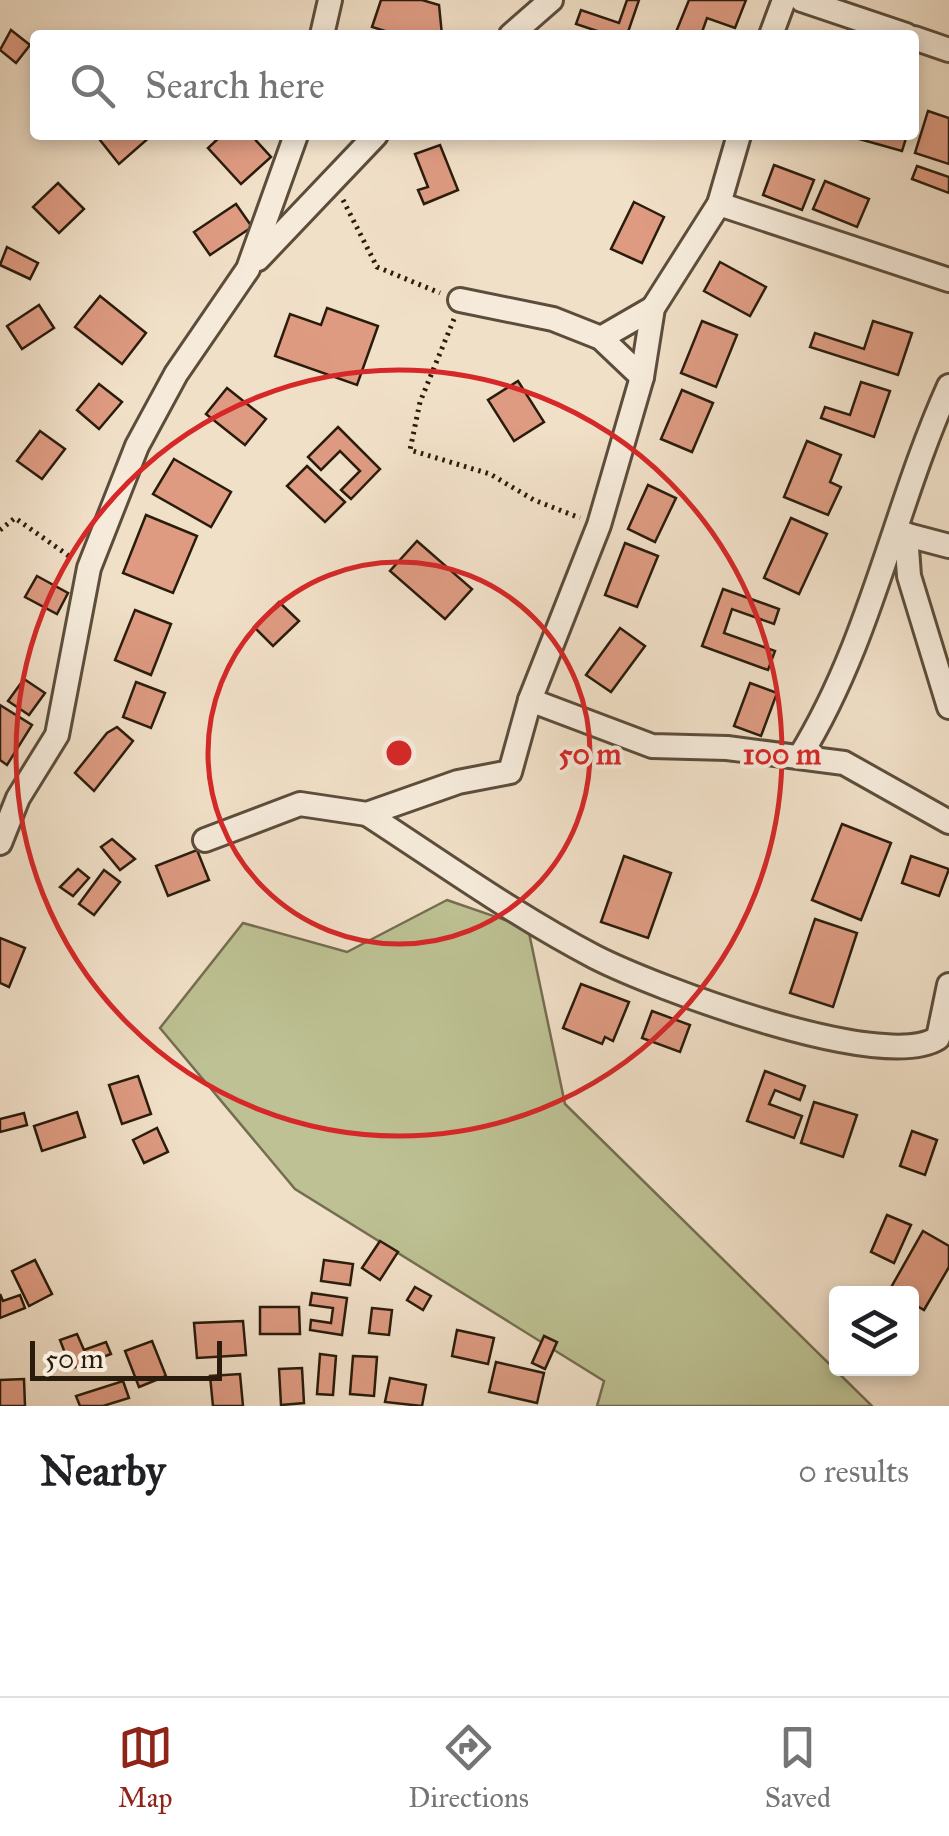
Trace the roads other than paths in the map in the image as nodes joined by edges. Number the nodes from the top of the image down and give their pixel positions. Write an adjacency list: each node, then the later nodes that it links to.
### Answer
1 (330, 0): 5 (street)
2 (552, 0): 6 (street)
3 (784, 0): 7 (street)
4 (802, 0): 8 (street)
5 (323, 30)
6 (517, 30)
7 (773, 30)
8 (891, 30)
9 (919, 40): 10 (street)
10 (949, 50)
11 (294, 140): 15 (street)
12 (371, 140): 15 (street)
13 (738, 140): 14 (street)
14 (719, 204): 16 (street); 18 (street)
15 (248, 269): 30 (street)
16 (949, 280)
17 (460, 300): 19 (street)
18 (652, 308): 19 (street); 20 (street)
19 (600, 338): 20 (street)
20 (642, 376): 24 (street)
21 (949, 386): 22 (street)
22 (899, 533): 23 (street); 25 (street); 26 (street)
23 (949, 546)
24 (530, 700): 26 (street); 27 (street)
25 (949, 707)
26 (800, 756): 28 (street)
27 (367, 814): 29 (street); 31 (street)
28 (949, 822)
29 (205, 840)
30 (0, 843)
31 (949, 984)

